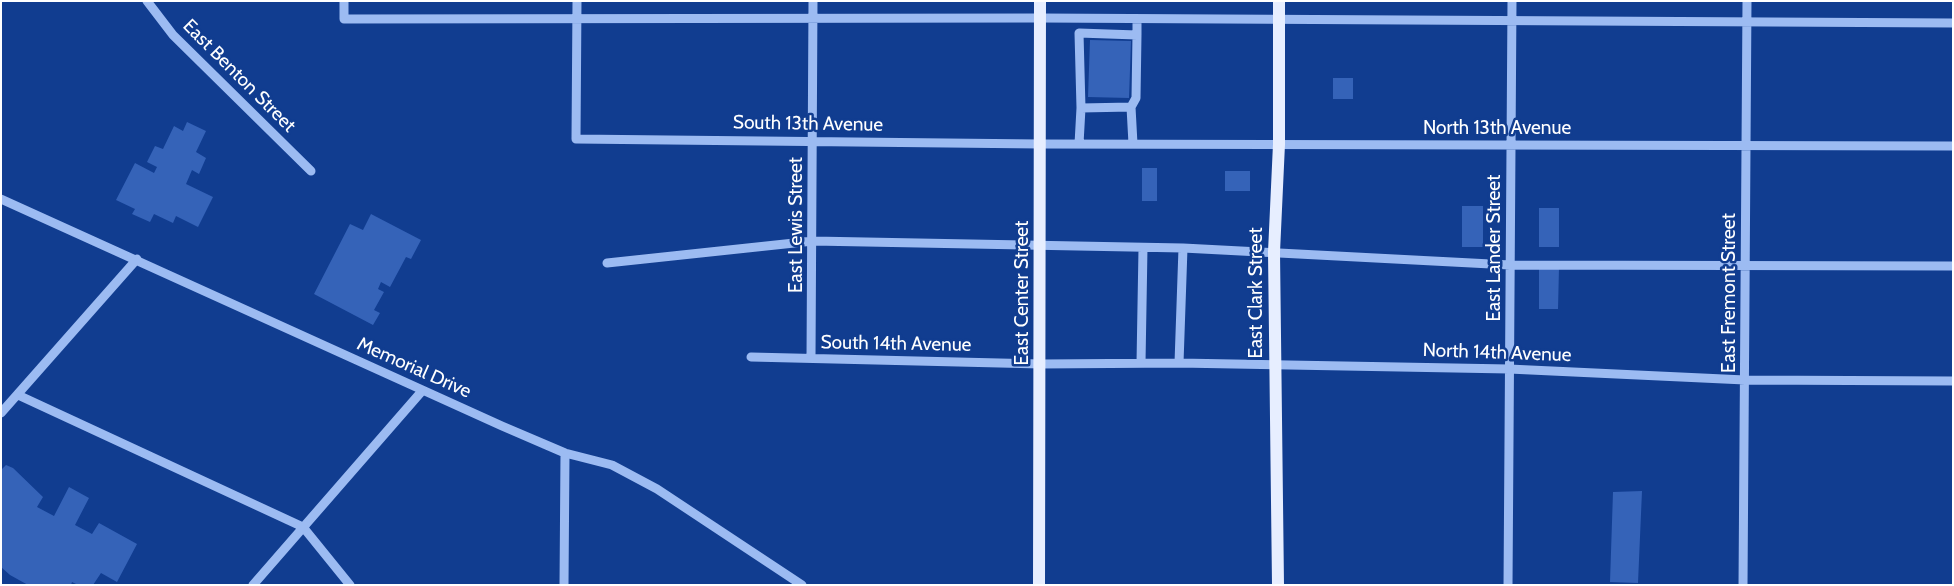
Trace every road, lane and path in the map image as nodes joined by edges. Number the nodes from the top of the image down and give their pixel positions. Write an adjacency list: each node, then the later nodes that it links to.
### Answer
1 (147, 1): 28 (street, East Benton Street)
2 (344, 1): 10 (street)
3 (577, 1): 10 (street)
4 (813, 1): 11 (street, East Lewis Street)
5 (1040, 1): 9 (main road, East Center Street)
6 (1279, 1): 13 (main road, East Clark Street)
7 (1512, 1): 14 (street, East Lander Street)
8 (1747, 1): 15 (street, East Fremont Street)
9 (1040, 18): 11 (street); 12 (street); 21 (main road, East Center Street)
10 (577, 19): 11 (street); 20 (street, South 13th Avenue)
11 (813, 19): 20 (street, East Lewis Street)
12 (1137, 20): 13 (street); 17 (street)
13 (1279, 20): 14 (street); 24 (main road, East Clark Street)
14 (1512, 20): 15 (street); 25 (street, East Lander Street)
15 (1747, 22): 16 (street); 26 (street, East Fremont Street)
16 (1953, 23)
17 (1138, 35): 18 (street); 19 (street)
18 (1131, 107): 19 (street); 23 (street)
19 (1081, 108): 22 (street)
20 (812, 140): 21 (street, South 13th Avenue); 30 (street, East Lewis Street)
21 (1040, 144): 22 (street, North 13th Avenue); 31 (main road, East Center Street)
22 (1080, 144): 23 (street, North 13th Avenue)
23 (1133, 144): 24 (street, North 13th Avenue)
24 (1279, 144): 25 (street, North 13th Avenue); 34 (main road, East Clark Street)
25 (1511, 145): 26 (street, North 13th Avenue); 37 (street, East Lander Street)
26 (1746, 145): 27 (street, North 13th Avenue); 38 (street, East Fremont Street)
27 (1953, 146)
28 (311, 171)
29 (1, 198): 35 (street, Memorial Drive)
30 (813, 241): 31 (street); 36 (street); 41 (street, East Lewis Street)
31 (1040, 247): 32 (street); 44 (main road, East Center Street)
32 (1143, 248): 33 (street); 42 (street)
33 (1183, 248): 34 (street); 43 (street)
34 (1274, 252): 37 (street); 45 (main road, East Clark Street)
35 (137, 258): 49 (street, Memorial Drive); 50 (street)
36 (607, 263)
37 (1510, 265): 38 (street); 46 (street, East Lander Street)
38 (1745, 265): 39 (street); 47 (street, East Fremont Street)
39 (1953, 266)
40 (751, 357): 41 (street, South 14th Avenue)
41 (811, 358): 44 (street, South 14th Avenue)
42 (1142, 363): 43 (street, North 14th Avenue); 44 (street, North 14th Avenue)
43 (1180, 363): 45 (street, North 14th Avenue)
44 (1041, 364): 58 (main road, East Center Street)
45 (1275, 366): 46 (street, North 14th Avenue); 59 (main road, East Clark Street)
46 (1510, 369): 47 (street, North 14th Avenue); 60 (street, East Lander Street)
47 (1745, 380): 48 (street, North 14th Avenue); 61 (street, East Fremont Street)
48 (1953, 381)
49 (422, 391): 52 (street, Memorial Drive); 53 (street)
50 (18, 395): 51 (street); 53 (street)
51 (1, 413)
52 (565, 453): 56 (street); 57 (street, Memorial Drive)
53 (303, 527): 54 (street); 55 (street)
54 (253, 585)
55 (350, 585)
56 (564, 585)
57 (802, 585)
58 (1039, 585)
59 (1278, 585)
60 (1508, 585)
61 (1743, 585)

